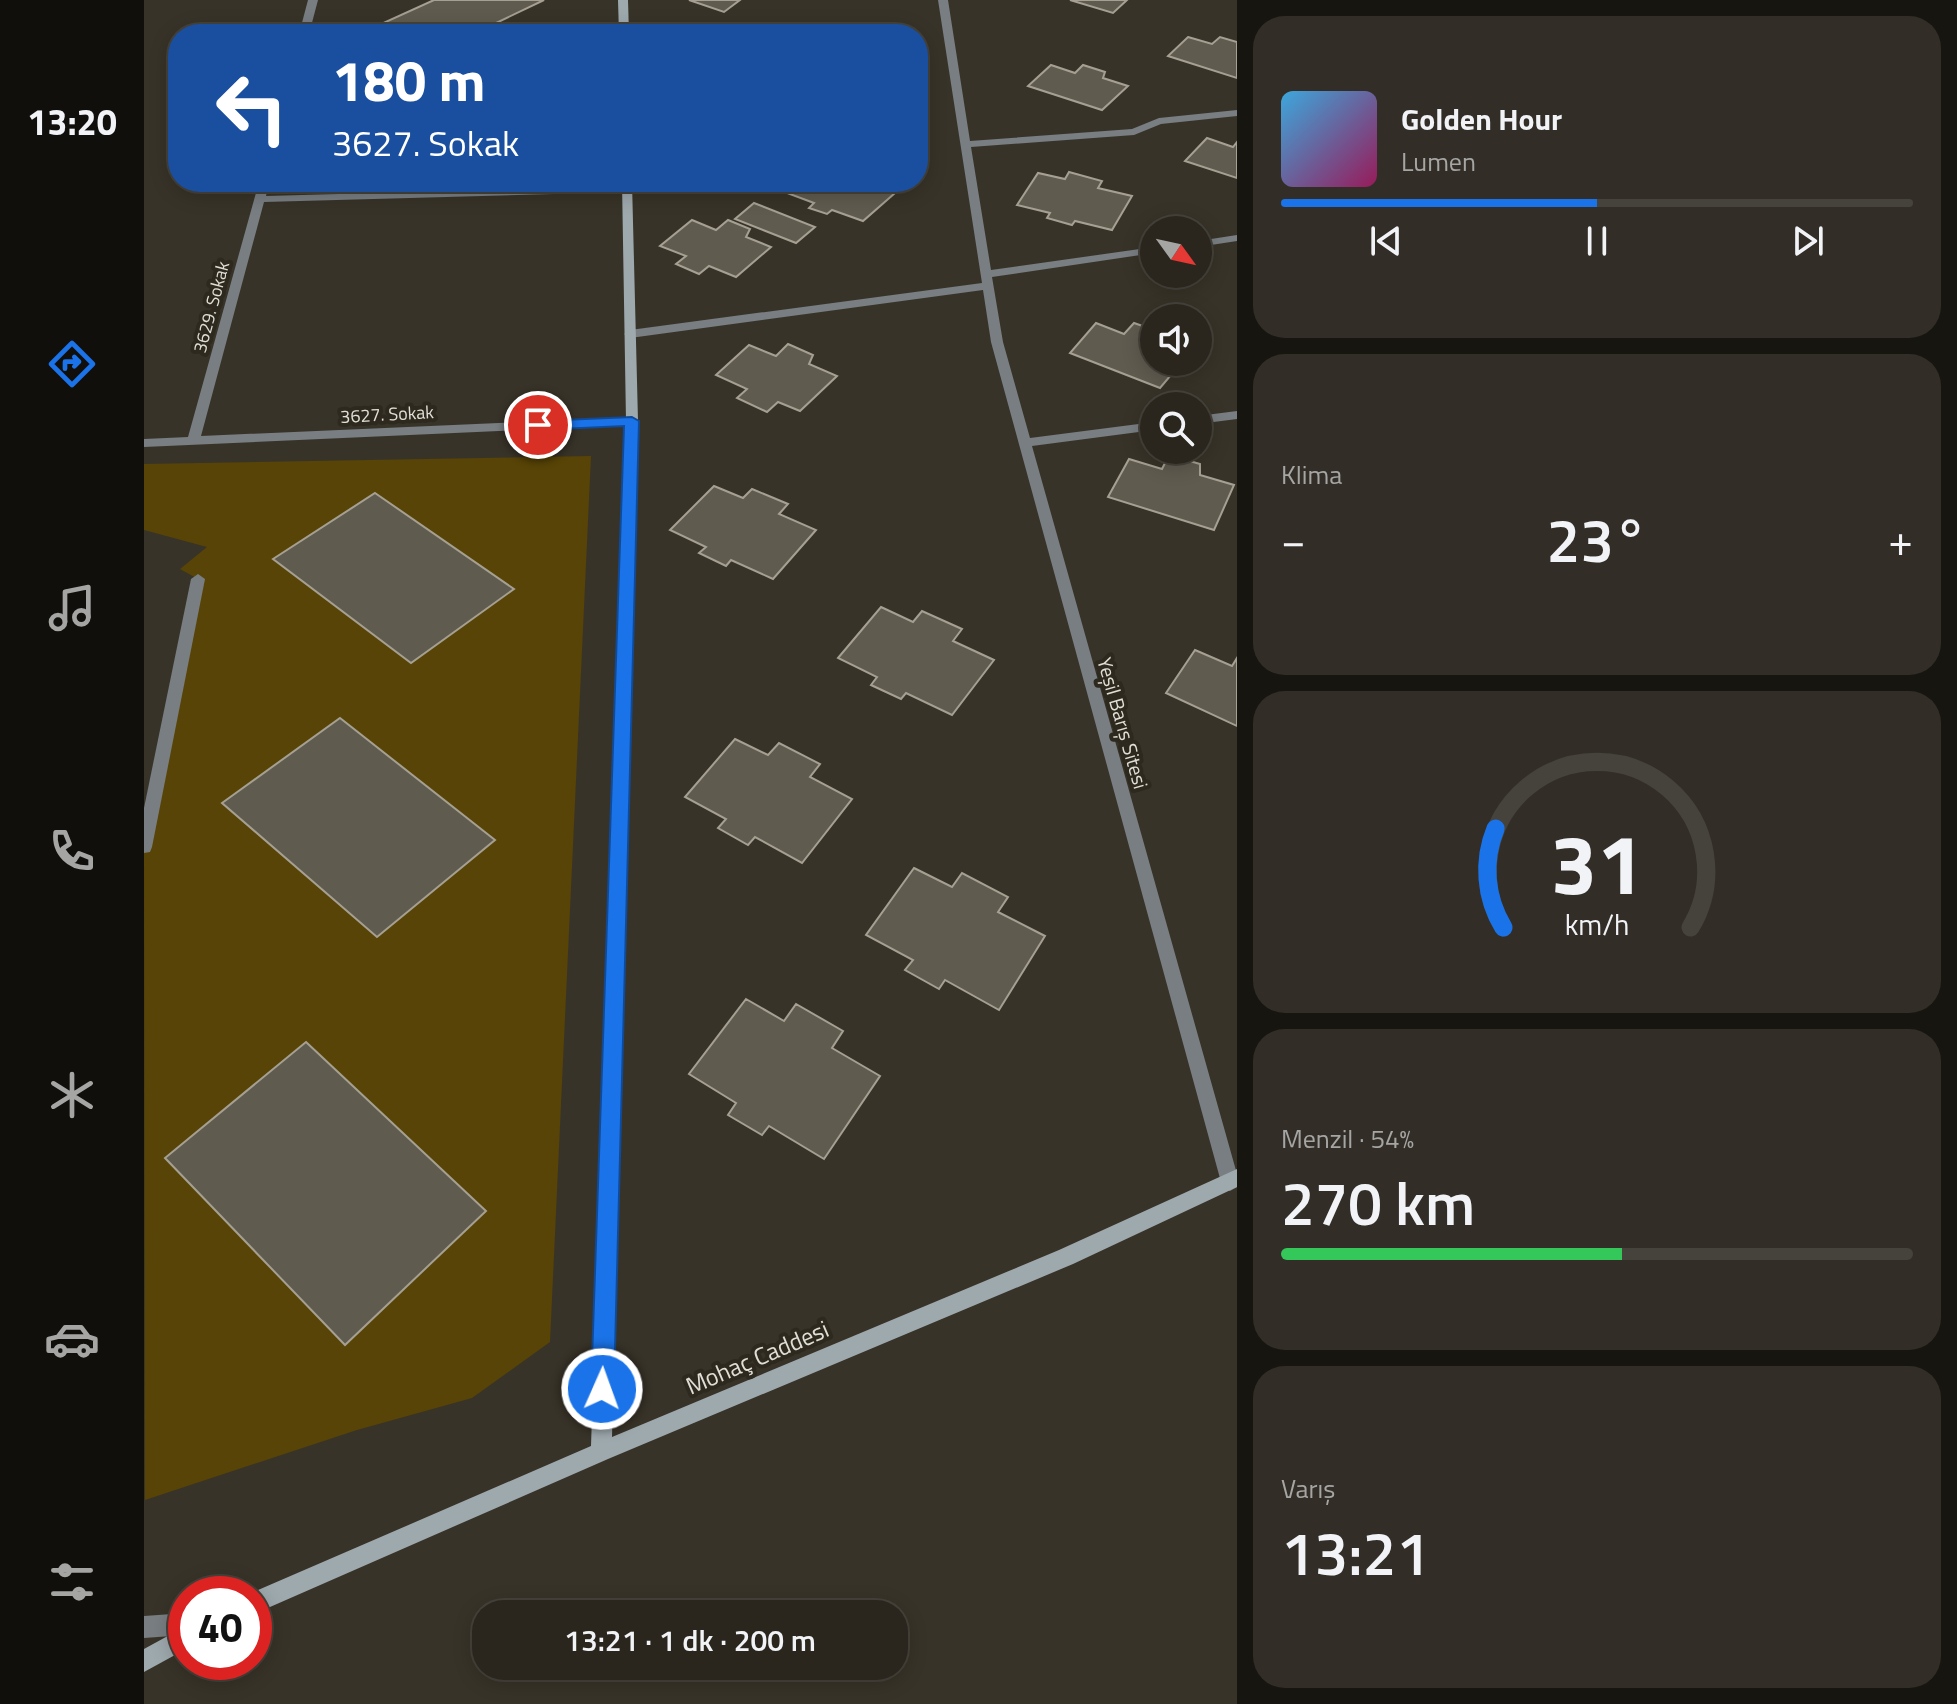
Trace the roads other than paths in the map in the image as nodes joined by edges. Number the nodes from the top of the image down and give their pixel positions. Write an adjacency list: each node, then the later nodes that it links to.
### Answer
1 (313, 0): 4 (street)
2 (623, 0): 5 (street)
3 (943, 0): 7 (street, Yeşil Barış Sitesi)
4 (307, 24)
5 (624, 24)
6 (1237, 113): 7 (street)
7 (966, 144): 15 (street, Yeşil Barış Sitesi)
8 (262, 192): 11 (street, 3629. Sokak)
9 (458, 192): 11 (street)
10 (627, 192): 16 (street)
11 (260, 199): 21 (street, 3629. Sokak)
12 (1237, 238): 13 (street)
13 (1212, 242)
14 (1140, 253): 15 (street)
15 (987, 280): 16 (street); 23 (street, Yeşil Barış Sitesi)
16 (630, 334): 19 (street)
17 (1237, 415): 18 (street)
18 (1212, 418)
19 (632, 421): 21 (street, 3627. Sokak); 27 (street)
20 (1140, 428): 23 (street)
21 (193, 441): 22 (street, 3627. Sokak)
22 (144, 443)
23 (1025, 443): 26 (street, Yeşil Barış Sitesi)
24 (198, 579): 25 (street)
25 (144, 847)
26 (1234, 1180): 27 (street, Mohaç Caddesi)
27 (601, 1452): 28 (street, Mohaç Caddesi)
28 (272, 1595)
29 (168, 1625): 30 (street)
30 (144, 1627)
31 (168, 1647): 32 (street)
32 (144, 1661)

